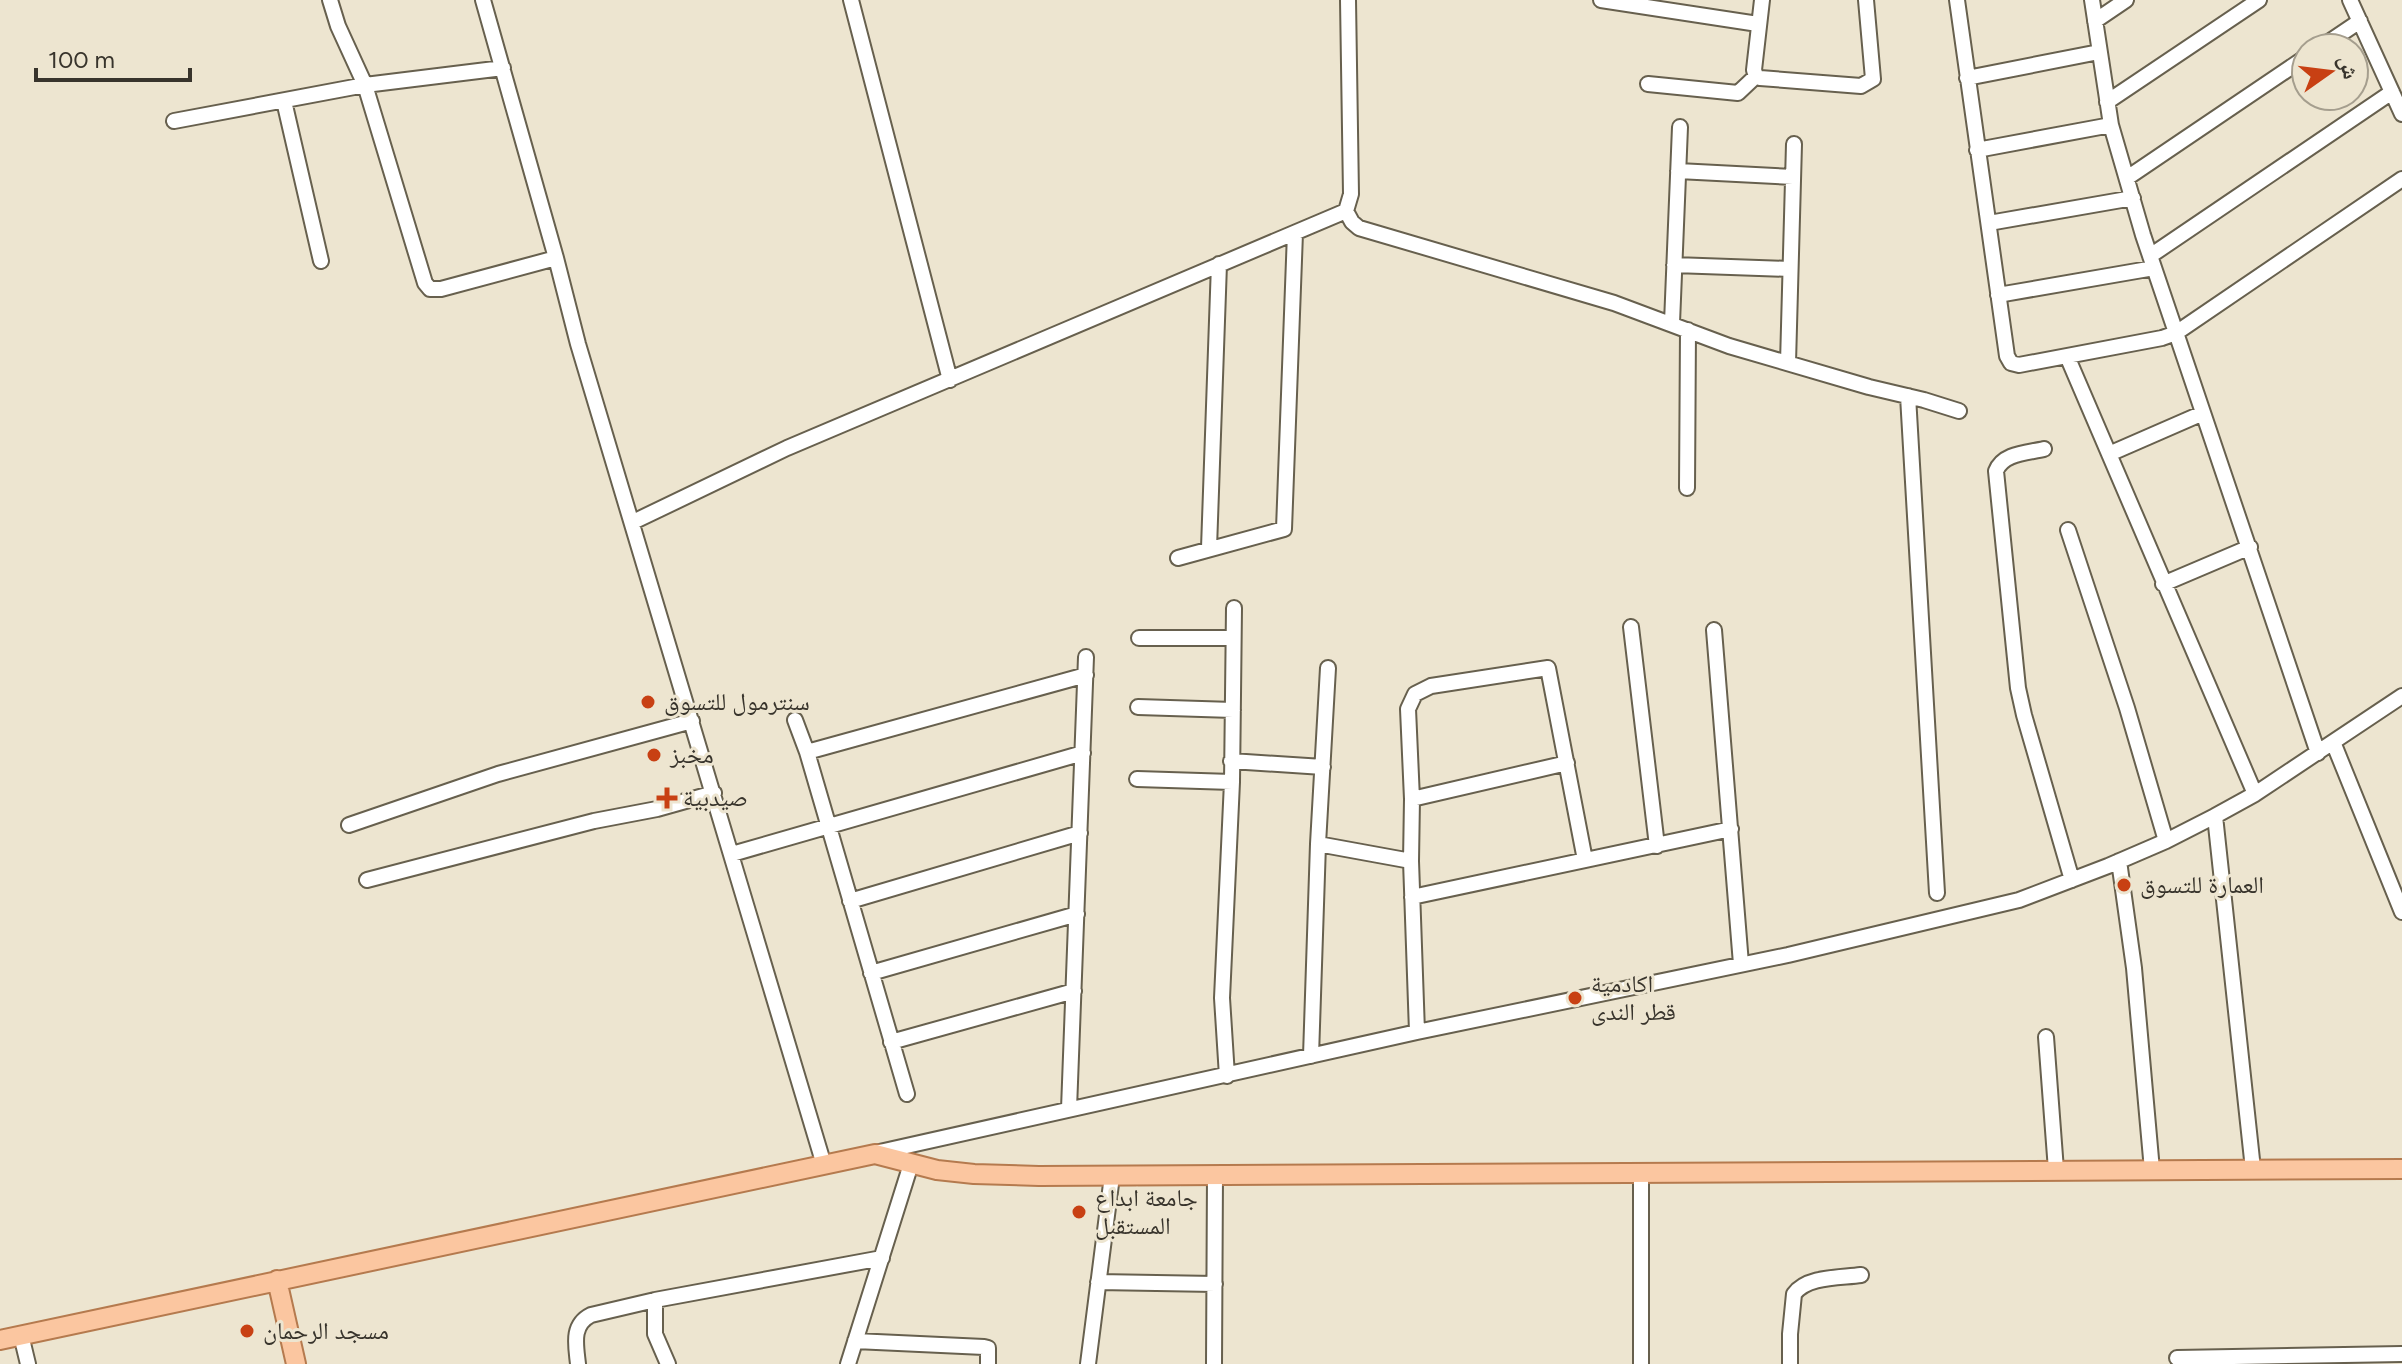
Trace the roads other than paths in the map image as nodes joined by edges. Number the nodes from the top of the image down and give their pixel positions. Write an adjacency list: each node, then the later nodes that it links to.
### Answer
1 (330, 0): 23 (street)
2 (483, 0): 18 (street)
3 (851, 0): 53 (street)
4 (1348, 0): 38 (street)
5 (1601, 0): 15 (street)
6 (1762, 0): 15 (street)
7 (1866, 0): 20 (street)
8 (1957, 0): 21 (street)
9 (2092, 0): 13 (street)
10 (2126, 0): 13 (street)
11 (2259, 0): 26 (street)
12 (2350, 0): 14 (street)
13 (2095, 21): 17 (street)
14 (2360, 21): 16 (street); 24 (street)
15 (1758, 24): 20 (street)
16 (2344, 32)
17 (2099, 52): 21 (street); 26 (street)
18 (503, 68): 23 (street); 41 (street)
19 (2290, 68): 35 (street)
20 (1756, 76): 22 (street)
21 (1967, 78): 32 (street)
22 (1648, 84)
23 (365, 85): 25 (street); 41 (street)
24 (2392, 92): 27 (street); 43 (street)
25 (284, 101): 28 (street); 42 (street)
26 (2107, 102): 29 (street)
27 (2402, 114)
28 (174, 121)
29 (2111, 125): 32 (street); 35 (street)
30 (1680, 127): 33 (street)
31 (1794, 144): 34 (street)
32 (1977, 150): 39 (street)
33 (1678, 171): 34 (street); 45 (street)
34 (1793, 177): 46 (street)
35 (2127, 178): 37 (street)
36 (2402, 179): 50 (street)
37 (2133, 198): 39 (street); 43 (street)
38 (1346, 211): 40 (street); 48 (street)
39 (1989, 223): 47 (street)
40 (1295, 233): 44 (street); 63 (street)
41 (556, 258): 60 (street)
42 (321, 261)
43 (2152, 262): 47 (street); 50 (street)
44 (1219, 264): 53 (street); 63 (street)
45 (1674, 265): 46 (street); 48 (street)
46 (1790, 269): 52 (street)
47 (1998, 295): 51 (street)
48 (1672, 323): 49 (street)
49 (1688, 330): 52 (street); 59 (street)
50 (2176, 333): 51 (street); 56 (street)
51 (2067, 356): 58 (street)
52 (1788, 363): 54 (street)
53 (950, 380): 60 (street)
54 (1908, 396): 55 (street); 105 (street)
55 (1959, 411)
56 (2203, 413): 58 (street); 62 (street)
57 (2044, 449): 104 (street)
58 (2109, 454): 65 (street)
59 (1687, 488)
60 (633, 522): 78 (street)
61 (2068, 530): 96 (street)
62 (2250, 547): 65 (street); 82 (street)
63 (1209, 548): 64 (street)
64 (1178, 558)
65 (2163, 584): 89 (street)
66 (1234, 608): 70 (street)
67 (1631, 627): 98 (street)
68 (1714, 630): 94 (street)
69 (1139, 638): 70 (street)
70 (1233, 638): 76 (street)
71 (1086, 657): 73 (street)
72 (1328, 668): 85 (street)
73 (1086, 675): 80 (street); 81 (street)
74 (2401, 701): 79 (street)
75 (1138, 707): 76 (street)
76 (1233, 710): 83 (street)
77 (795, 720): 80 (street)
78 (692, 721): 88 (street); 92 (street)
79 (2333, 742): 82 (street); 108 (street)
80 (807, 752): 93 (street)
81 (1083, 753): 93 (street); 95 (street)
82 (2318, 753): 89 (street)
83 (1231, 761): 85 (street); 87 (street)
84 (1567, 763): 90 (street); 90 (street); 100 (street)
85 (1323, 767): 97 (street)
86 (1137, 779): 87 (street)
87 (1232, 782): 117 (street)
88 (714, 793): 99 (street); 103 (street)
89 (2255, 794): 91 (street)
90 (1412, 799): 101 (street)
91 (2215, 816): 96 (street); 123 (street)
92 (349, 825)
93 (828, 827): 99 (street); 107 (street)
94 (1731, 829): 98 (street); 110 (street)
95 (1080, 833): 107 (street); 109 (street)
96 (2166, 841): 102 (street)
97 (1318, 844): 101 (street); 116 (street)
98 (1657, 846): 100 (street)
99 (732, 854): 122 (street)
100 (1585, 860): 106 (street)
101 (1411, 861): 106 (street)
102 (2119, 861): 104 (street); 126 (street)
103 (367, 880)
104 (2072, 880): 110 (street)
105 (1937, 893)
106 (1412, 897): 113 (street)
107 (850, 901): 111 (street)
108 (2402, 912)
109 (1077, 914): 111 (street); 112 (street)
110 (1741, 964): 113 (street)
111 (871, 973): 115 (street)
112 (1074, 991): 115 (street); 119 (street)
113 (1417, 1032): 116 (street)
114 (2046, 1037): 125 (street)
115 (891, 1042): 118 (street)
116 (1311, 1056): 117 (street)
117 (1227, 1076): 119 (street)
118 (907, 1094)
119 (1069, 1109): 120 (street)
120 (875, 1154): 121 (main road); 122 (main road)
121 (911, 1164): 129 (main road); 130 (street)
122 (824, 1165): 132 (main road)
123 (2253, 1169): 124 (main road); 126 (main road)
124 (2402, 1169)
125 (2056, 1170): 126 (main road); 127 (main road)
126 (2152, 1170)
127 (1641, 1173): 128 (main road); 150 (street)
128 (1215, 1175): 129 (main road); 134 (street)
129 (1112, 1176): 133 (street)
130 (882, 1258): 135 (street); 138 (street)
131 (1861, 1275): 151 (street)
132 (277, 1280): 136 (main road); 143 (main road)
133 (1098, 1282): 134 (street); 148 (street)
134 (1215, 1284): 149 (street)
135 (655, 1300): 144 (street); 145 (street)
136 (21, 1335): 137 (main road); 142 (street)
137 (0, 1340)
138 (855, 1341): 146 (street); 147 (street)
139 (2402, 1354): 141 (street)
140 (2177, 1358): 141 (street)
141 (2342, 1359)
142 (28, 1364)
143 (296, 1364)
144 (578, 1364)
145 (668, 1364)
146 (848, 1364)
147 (988, 1364)
148 (1088, 1364)
149 (1214, 1364)
150 (1641, 1364)
151 (1790, 1364)

